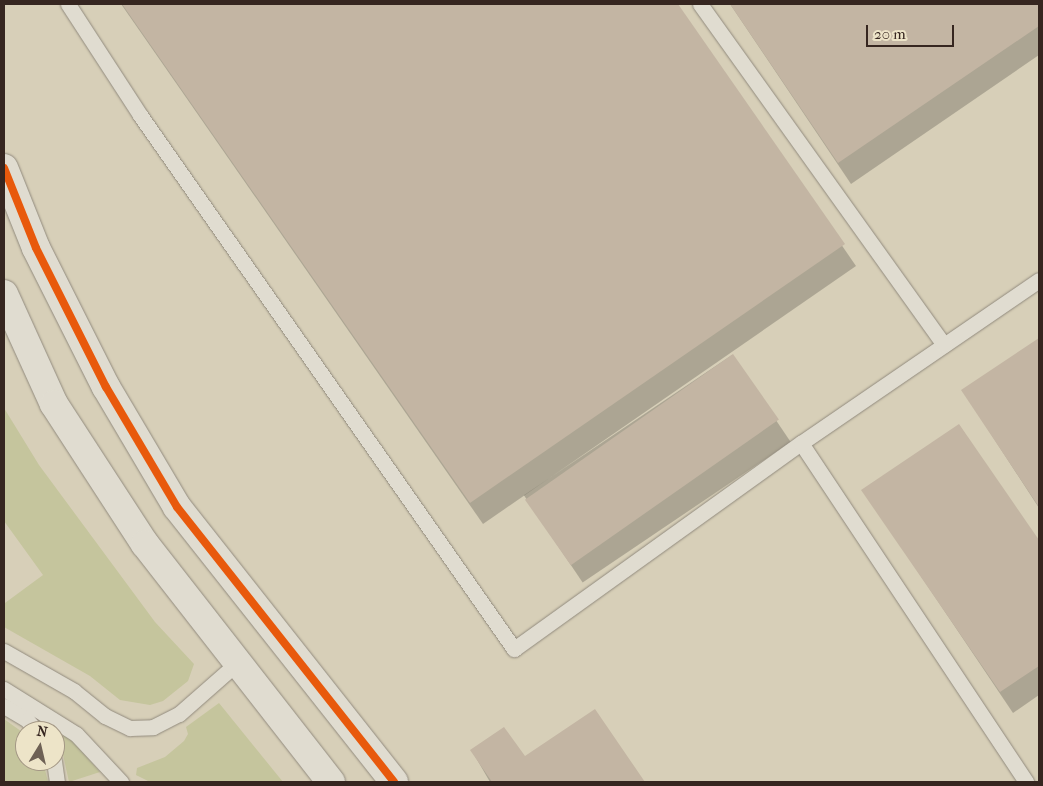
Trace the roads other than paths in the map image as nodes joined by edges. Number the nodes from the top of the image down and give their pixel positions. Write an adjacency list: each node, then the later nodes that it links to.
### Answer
1 (68, 4): 7 (lane)
2 (700, 4): 6 (lane)
3 (4, 168): 15 (street)
4 (1039, 280): 6 (lane)
5 (4, 294): 9 (street)
6 (944, 345): 7 (lane)
7 (801, 442): 16 (lane)
8 (4, 651): 9 (lane)
9 (237, 663): 14 (street)
10 (4, 688): 13 (lane)
11 (4, 706): 12 (lane)
12 (28, 721)
13 (121, 782)
14 (331, 782)
15 (394, 782)
16 (1026, 782)

